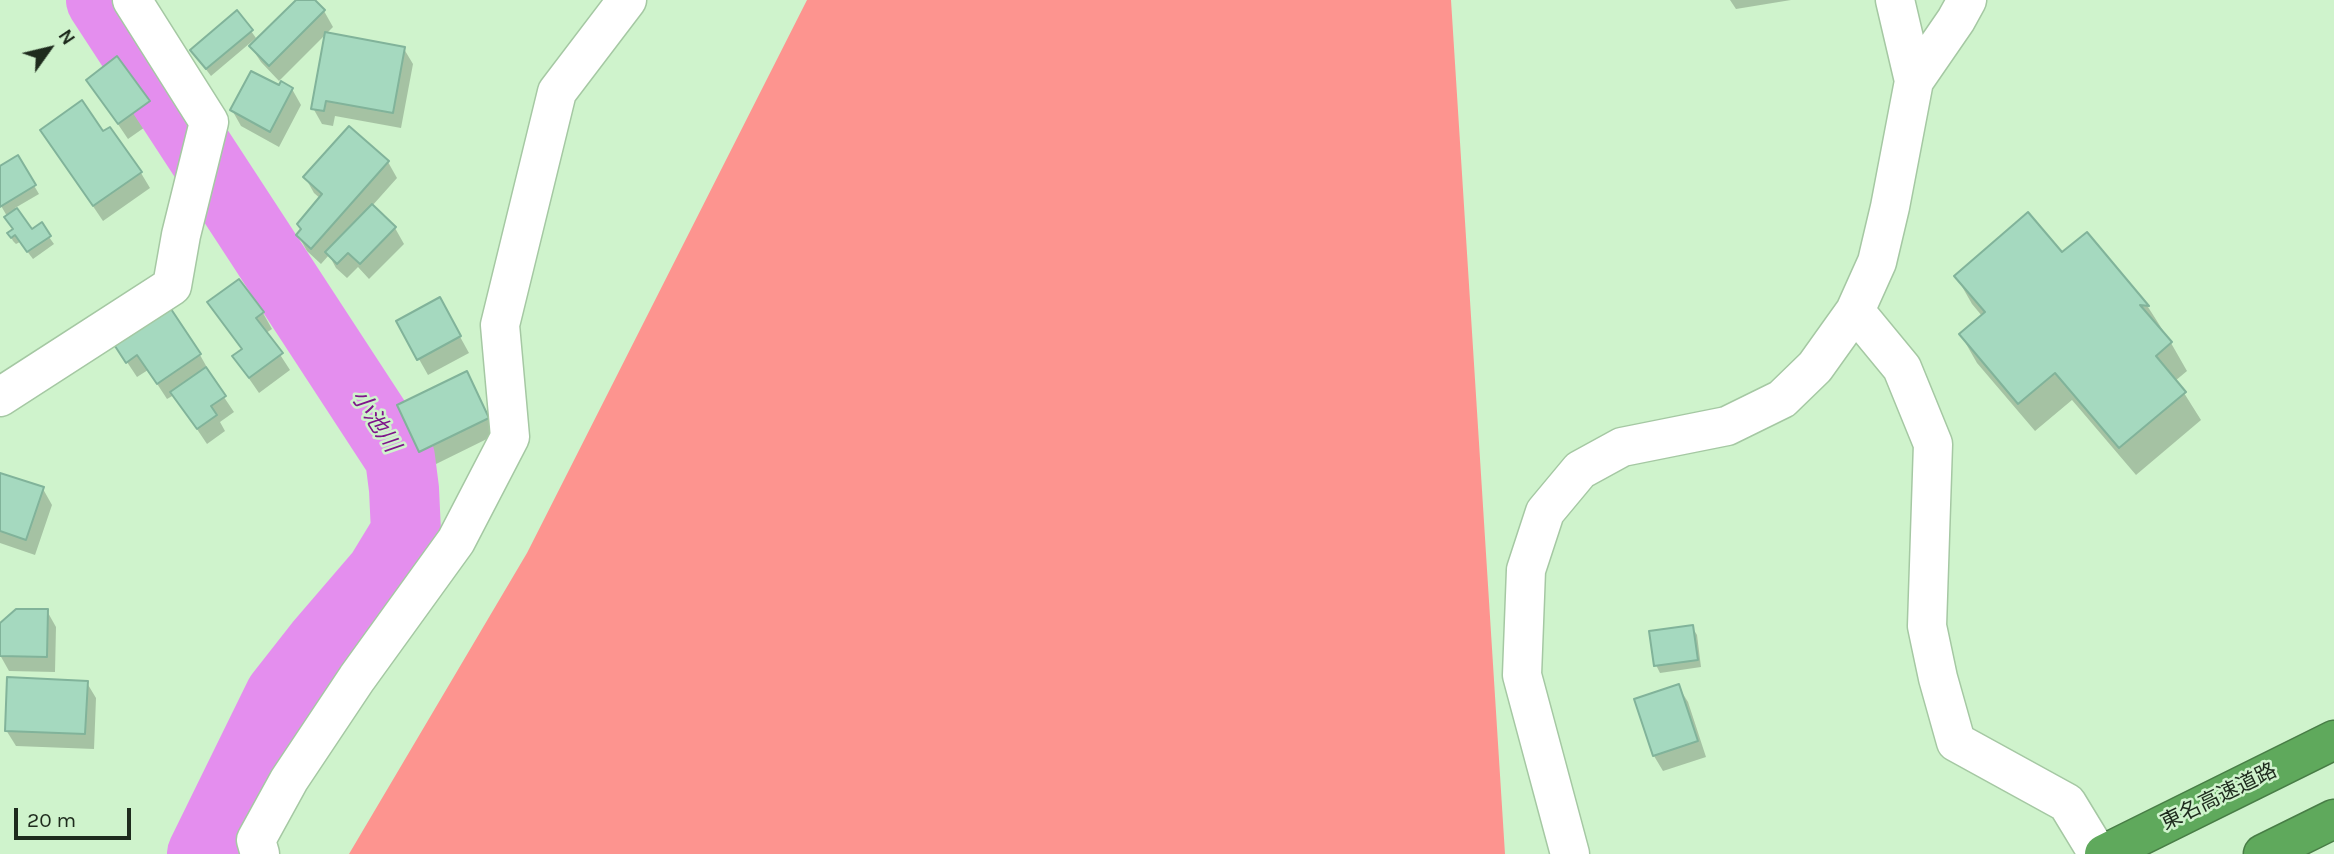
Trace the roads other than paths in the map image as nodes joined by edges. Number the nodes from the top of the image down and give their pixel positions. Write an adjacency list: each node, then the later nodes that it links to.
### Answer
1 (131, 0): 7 (street)
2 (627, 0): 10 (street)
3 (1895, 0): 5 (street)
4 (1967, 0): 5 (street)
5 (1914, 80): 6 (street)
6 (1855, 311): 11 (street); 12 (street)
7 (0, 397)
8 (2334, 740): 13 (highway, 東名高速道路)
9 (2334, 819): 14 (highway)
10 (260, 854)
11 (1570, 854)
12 (2098, 854)
13 (2104, 854)
14 (2263, 854)

